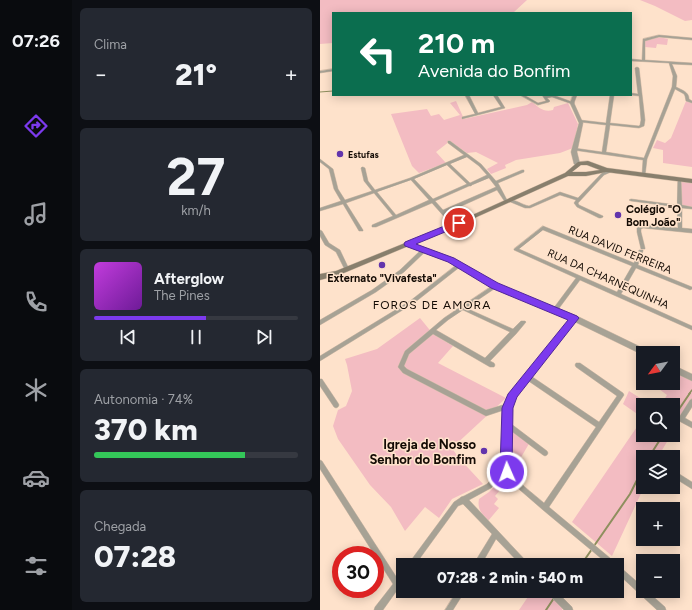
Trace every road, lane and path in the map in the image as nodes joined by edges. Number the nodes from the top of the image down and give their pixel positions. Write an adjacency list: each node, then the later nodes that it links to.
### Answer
1 (692, 39): 3 (street)
2 (632, 60): 3 (street)
3 (643, 61): 4 (street)
4 (670, 63): 5 (street); 9 (street)
5 (692, 64)
6 (637, 68): 11 (street)
7 (332, 70): 8 (street)
8 (320, 72)
9 (674, 88): 18 (street); 29 (street)
10 (632, 94): 11 (street)
11 (640, 95): 23 (street)
12 (468, 96): 20 (street)
13 (496, 96): 20 (street)
14 (524, 96): 15 (street)
15 (545, 96): 19 (street)
16 (575, 96): 19 (street)
17 (612, 96): 23 (street)
18 (692, 102)
19 (573, 103): 22 (street)
20 (477, 114): 21 (street)
21 (463, 118)
22 (580, 121): 23 (street); 25 (street)
23 (608, 124): 26 (street)
24 (449, 142): 27 (street)
25 (574, 149): 26 (street); 28 (street)
26 (604, 153): 29 (street)
27 (466, 156): 31 (street); 41 (street)
28 (575, 157): 32 (street); 33 (street)
29 (645, 159): 40 (street)
30 (320, 160): 53 (street)
31 (448, 164): 42 (street); 46 (street)
32 (589, 164): 33 (main road); 36 (main road); 37 (main road)
33 (576, 166): 38 (main road); 39 (main road)
34 (363, 168): 48 (street)
35 (523, 172): 45 (street)
36 (590, 172): 37 (main road); 38 (main road)
37 (606, 172): 40 (main road); 49 (street)
38 (581, 173): 39 (main road)
39 (567, 174): 52 (main road)
40 (644, 175): 43 (main road)
41 (489, 176): 45 (street); 46 (street)
42 (412, 179): 48 (street); 51 (street)
43 (679, 179): 44 (main road); 54 (street)
44 (692, 181)
45 (495, 183): 47 (street)
46 (470, 185): 51 (street)
47 (498, 188): 52 (street); 57 (street)
48 (374, 192): 53 (street); 58 (street)
49 (579, 200): 52 (street); 59 (street)
50 (631, 200): 54 (street)
51 (432, 201): 57 (street); 58 (street)
52 (508, 201): 67 (main road)
53 (343, 203): 56 (street); 63 (street)
54 (680, 206): 55 (street); 64 (street)
55 (692, 208)
56 (320, 210)
57 (443, 212): 60 (street)
58 (396, 217): 61 (street)
59 (601, 217)
60 (450, 220)
61 (374, 226)
62 (543, 228): 70 (street, RUA DAVID FERREIRA); 73 (street, RUA DA CHARNEQUINHA)
63 (361, 230)
64 (680, 230): 65 (street); 70 (street)
65 (692, 231)
66 (320, 232): 71 (street)
67 (408, 244): 68 (street); 71 (main road)
68 (424, 250): 69 (street); 81 (street)
69 (459, 265): 74 (street); 86 (street)
70 (635, 266): 75 (street, RUA DAVID FERREIRA); 76 (street)
71 (347, 269): 72 (main road)
72 (320, 277)
73 (578, 278): 76 (street, RUA DA CHARNEQUINHA); 78 (street)
74 (494, 286): 77 (street); 78 (street)
75 (690, 288)
76 (618, 295): 82 (street, RUA DA CHARNEQUINHA)
77 (462, 308): 83 (street); 84 (street)
78 (555, 310): 79 (street)
79 (574, 318): 85 (street); 91 (street)
80 (523, 322): 84 (street)
81 (320, 323)
82 (692, 328)
83 (433, 331): 87 (street); 96 (street)
84 (514, 332): 87 (street)
85 (636, 348)
86 (320, 359)
87 (486, 361): 88 (street)
88 (492, 365)
89 (578, 365): 99 (street)
90 (680, 372): 92 (street)
91 (527, 377): 96 (street); 99 (street)
92 (692, 378)
93 (320, 381): 95 (street)
94 (692, 402): 98 (street)
95 (336, 405)
96 (508, 406): 97 (street)
97 (507, 424): 100 (street); 102 (street)
98 (692, 425)
99 (600, 426): 106 (street)
100 (546, 453)
101 (320, 464): 113 (street)
102 (506, 470): 105 (street); 106 (street)
103 (680, 478): 104 (street)
104 (692, 486)
105 (463, 499): 107 (street); 108 (street)
106 (544, 508): 111 (street)
107 (496, 533): 109 (street); 110 (street)
108 (416, 558)
109 (481, 558)
110 (519, 558)
111 (606, 558)
112 (624, 575): 120 (street)
113 (396, 582)
114 (396, 585): 117 (street)
115 (457, 598): 118 (street)
116 (558, 598): 119 (street)
117 (378, 610)
118 (449, 610)
119 (570, 610)
120 (662, 610)

